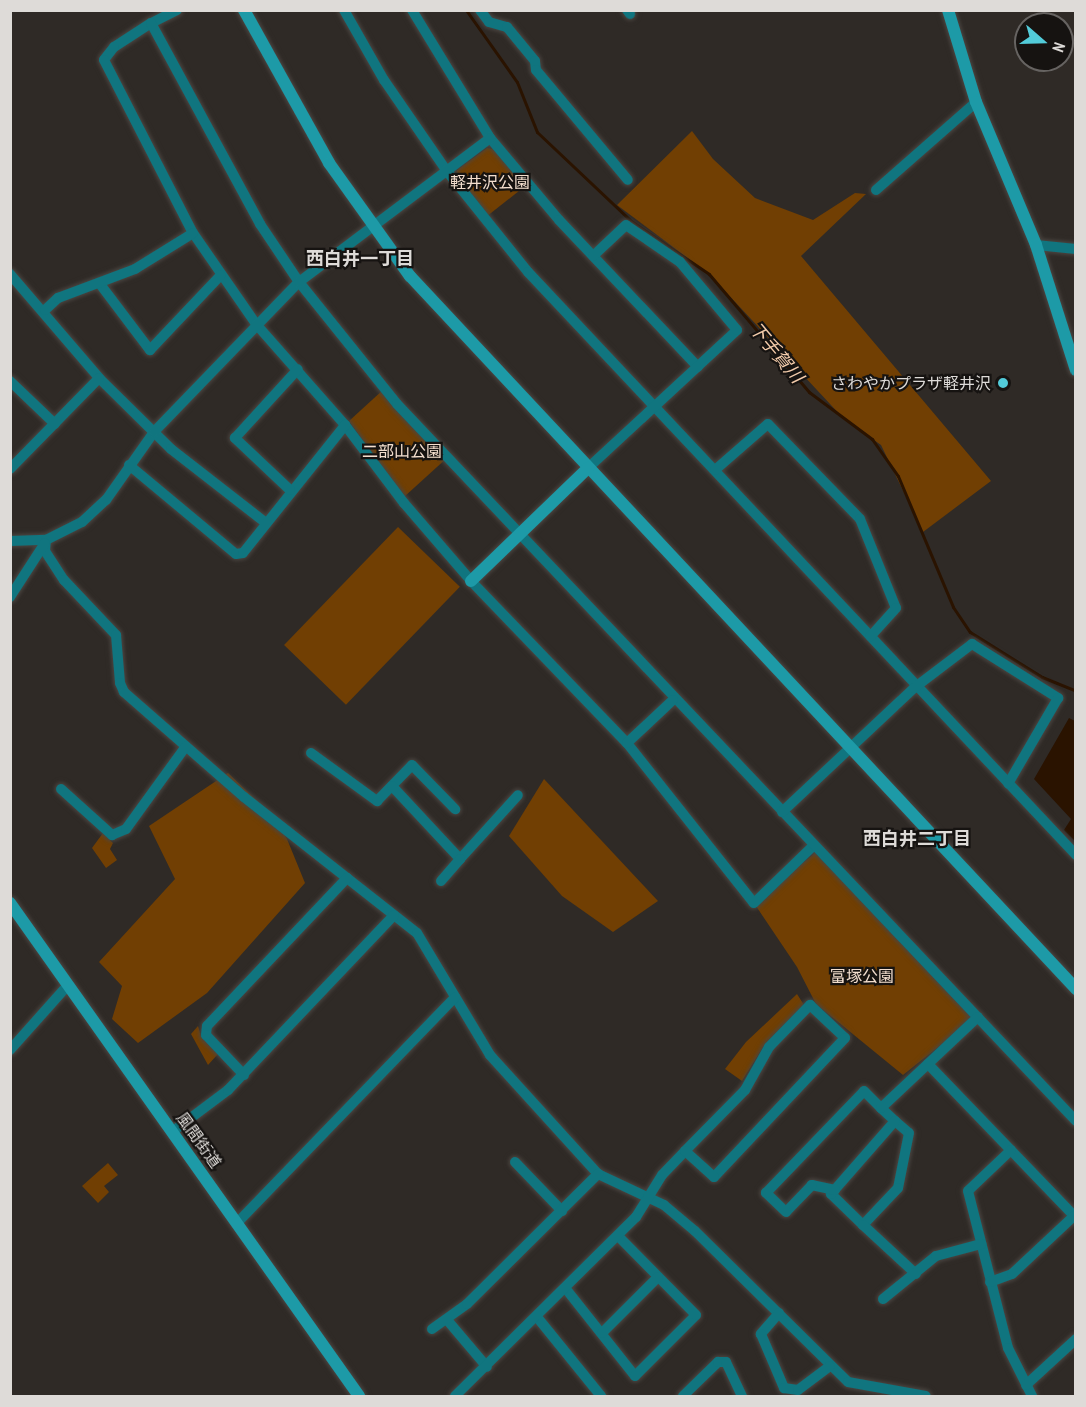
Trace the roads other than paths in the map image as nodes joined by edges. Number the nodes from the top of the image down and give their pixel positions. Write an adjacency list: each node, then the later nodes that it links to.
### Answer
1 (244, 10): 13 (street)
2 (344, 10): 10 (street)
3 (412, 10): 9 (street)
4 (480, 10): 11 (street)
5 (948, 10): 8 (street)
6 (175, 11): 7 (street)
7 (151, 23): 14 (street); 20 (street)
8 (976, 102): 12 (street); 15 (street)
9 (490, 138): 10 (street); 17 (street)
10 (446, 170): 13 (street); 29 (street)
11 (628, 180)
12 (876, 190)
13 (373, 225): 20 (street); 34 (street)
14 (193, 233): 19 (street); 21 (street)
15 (1036, 245): 16 (street); 26 (street)
16 (1076, 249)
17 (593, 256): 24 (street); 24 (street)
18 (11, 274): 22 (street)
19 (221, 275): 21 (street); 23 (street)
20 (300, 282): 23 (street); 39 (street)
21 (100, 284): 22 (street)
22 (45, 310): 27 (street)
23 (256, 324): 25 (street); 32 (street)
24 (698, 368): 29 (street)
25 (298, 369): 31 (street); 37 (street)
26 (1076, 370)
27 (99, 378): 30 (street); 32 (street)
28 (10, 381): 30 (street)
29 (655, 407): 34 (street); 36 (street)
30 (54, 424): 35 (street)
31 (345, 425): 37 (street); 42 (street)
32 (153, 432): 33 (street); 38 (street)
33 (129, 465): 38 (street); 40 (street)
34 (588, 468): 39 (street); 49 (street)
35 (10, 469)
36 (715, 470): 44 (street); 44 (street)
37 (290, 490): 38 (street)
38 (266, 523)
39 (523, 532): 42 (street); 46 (street)
40 (46, 540): 41 (street); 43 (street); 48 (street)
41 (10, 541)
42 (471, 581): 47 (street)
43 (10, 597)
44 (871, 636): 45 (street)
45 (914, 688): 49 (street); 51 (street); 51 (street)
46 (673, 700): 47 (street); 56 (street)
47 (627, 743): 57 (street)
48 (186, 746): 53 (street); 60 (street)
49 (849, 748): 56 (street); 65 (street)
50 (311, 753): 52 (street)
51 (1008, 784): 58 (street)
52 (392, 786): 55 (street); 59 (street)
53 (61, 789)
54 (518, 795): 59 (street)
55 (455, 808)
56 (782, 812): 57 (street)
57 (814, 845): 67 (street)
58 (1076, 855)
59 (460, 859): 61 (street)
60 (347, 878): 63 (street); 70 (street)
61 (441, 880)
62 (10, 903): 64 (street, 風間街道)
63 (394, 915): 66 (street); 70 (street)
64 (68, 985): 68 (street); 74 (street, 風間街道)
65 (1076, 989)
66 (455, 997): 78 (street); 83 (street)
67 (978, 1017): 69 (street); 73 (street)
68 (10, 1050)
69 (928, 1064): 71 (street); 75 (street)
70 (244, 1075): 74 (street)
71 (881, 1108): 72 (street); 79 (street)
72 (895, 1121): 79 (street); 84 (street)
73 (1076, 1121)
74 (172, 1132): 83 (street, 風間街道)
75 (1011, 1150): 82 (street); 86 (street)
76 (685, 1151): 76 (street); 80 (street)
77 (515, 1162): 81 (street)
78 (598, 1174): 80 (street); 81 (street)
79 (835, 1190): 84 (street)
80 (649, 1197): 85 (street); 92 (street)
81 (562, 1211): 94 (street)
82 (1075, 1217): 89 (street)
83 (237, 1223): 101 (street, 風間街道)
84 (863, 1225): 87 (street)
85 (618, 1236): 88 (street); 90 (street)
86 (981, 1244): 87 (street); 89 (street)
87 (916, 1274): 91 (street)
88 (658, 1277): 96 (street); 96 (street)
89 (990, 1282): 100 (street)
90 (566, 1289): 93 (street); 96 (street)
91 (883, 1299)
92 (779, 1313): 98 (street); 98 (street)
93 (537, 1317): 99 (street); 103 (street)
94 (448, 1320): 95 (street); 99 (street)
95 (432, 1329)
96 (602, 1333)
97 (1076, 1339): 100 (street)
98 (830, 1366): 106 (street)
99 (487, 1367): 102 (street)
100 (1026, 1385): 107 (street)
101 (359, 1396)
102 (455, 1396)
103 (601, 1396)
104 (683, 1396): 105 (street)
105 (742, 1396)
106 (926, 1396)
107 (1032, 1396)

